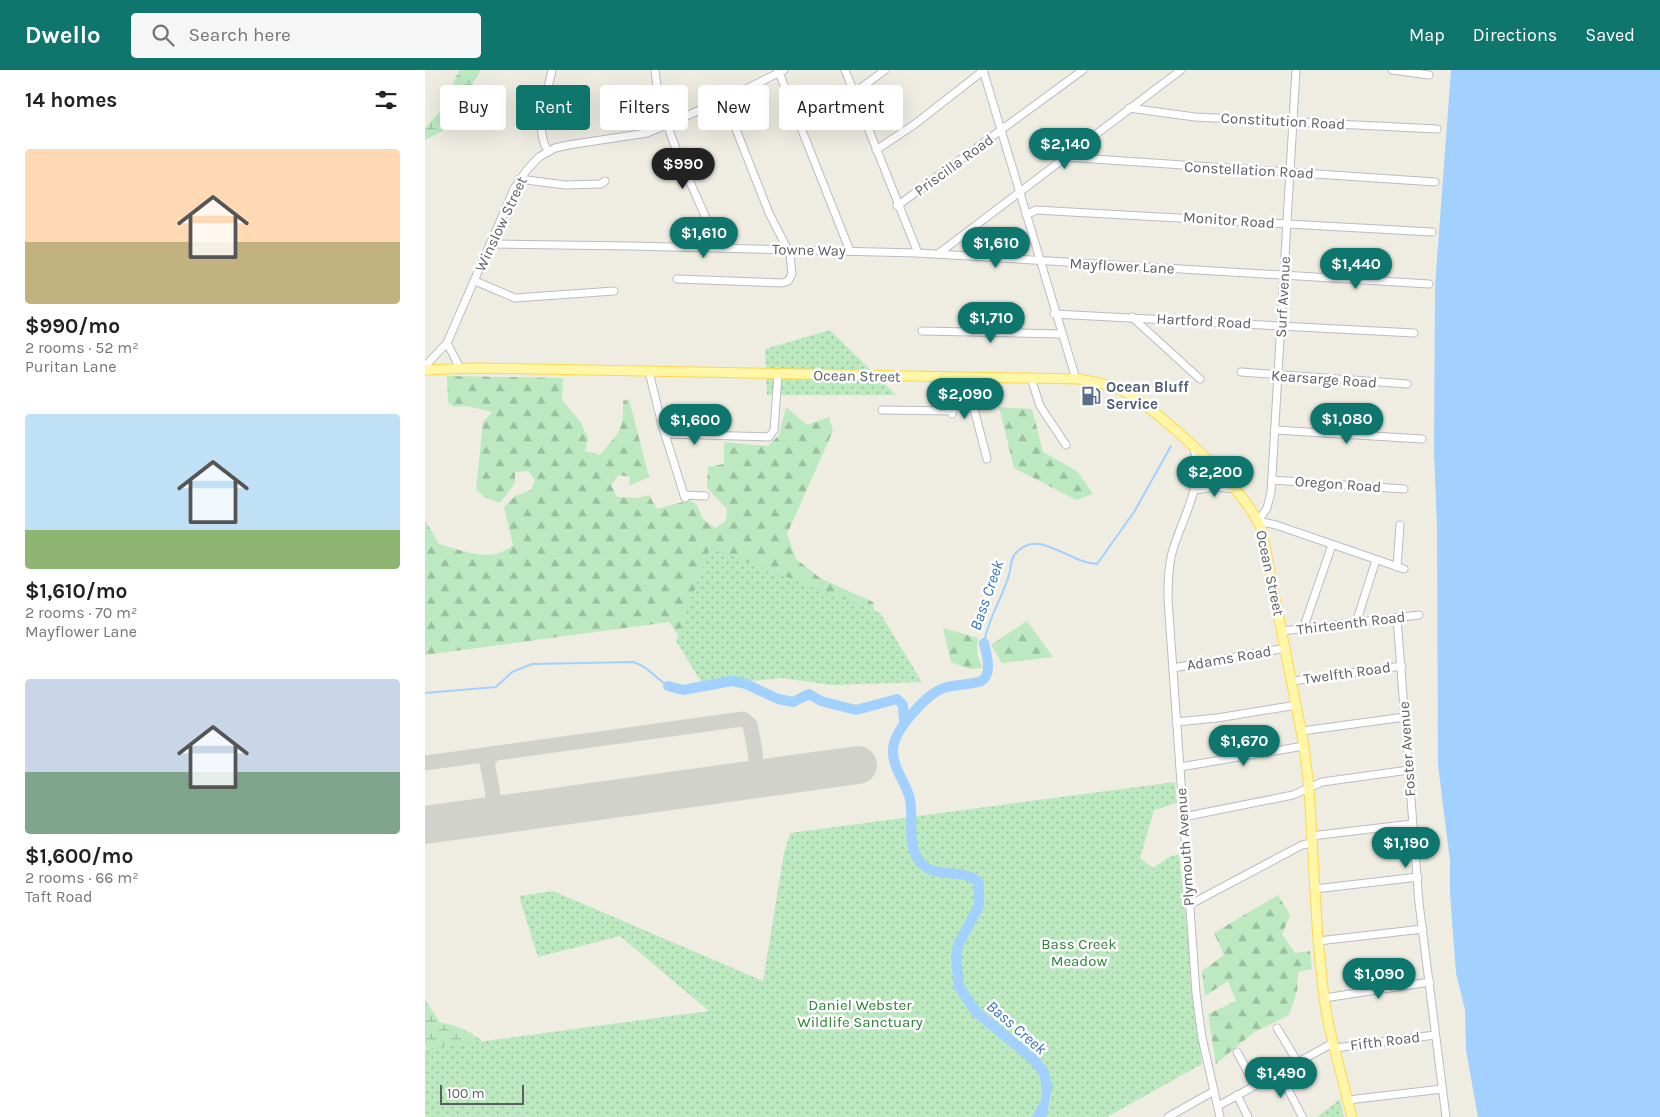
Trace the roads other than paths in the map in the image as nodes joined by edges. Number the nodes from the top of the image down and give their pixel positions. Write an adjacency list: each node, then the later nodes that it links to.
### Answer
1 (553, 70): 25 (street)
2 (655, 70): 12 (street)
3 (845, 70): 14 (street)
4 (885, 70): 15 (street)
5 (983, 70): 23 (street); 24 (street)
6 (1083, 70): 23 (street, Priscilla Road)
7 (1181, 70): 16 (street)
8 (1297, 70): 17 (street, Surf Avenue)
9 (1392, 70): 11 (street)
10 (781, 71): 13 (street, Winslow Street); 39 (street)
11 (1429, 75)
12 (657, 85)
13 (752, 85)
14 (851, 85)
15 (865, 85)
16 (1129, 108): 17 (street, Constitution Road); 26 (street)
17 (1293, 120): 18 (street, Constitution Road); 27 (street, Surf Avenue)
18 (1437, 129)
19 (654, 130): 25 (street, Winslow Street)
20 (670, 130): 37 (street)
21 (736, 130): 38 (street)
22 (868, 130): 24 (street)
23 (1001, 131): 31 (street); 32 (street, Priscilla Road)
24 (876, 150): 32 (street)
25 (548, 151): 28 (street, Winslow Street)
26 (1064, 157): 27 (street, Constellation Road); 31 (street)
27 (1290, 172): 30 (street, Constellation Road); 34 (street, Surf Avenue)
28 (519, 180): 29 (street); 36 (street, Winslow Street)
29 (605, 181)
30 (1435, 182)
31 (1020, 192): 33 (street); 41 (street)
32 (897, 206): 40 (street)
33 (1026, 215): 34 (street, Monitor Road); 42 (street)
34 (1287, 224): 35 (street, Monitor Road); 43 (street, Surf Avenue)
35 (1432, 232)
36 (490, 244): 37 (street, Towne Way); 45 (street, Winslow Street)
37 (719, 248): 38 (street, Towne Way)
38 (787, 250): 39 (street, Towne Way); 44 (street)
39 (850, 251): 40 (street, Towne Way)
40 (917, 253): 41 (street, Mayflower Lane)
41 (939, 254): 42 (street, Mayflower Lane)
42 (1039, 261): 43 (street, Mayflower Lane); 48 (street)
43 (1284, 276): 46 (street, Mayflower Lane); 50 (street, Surf Avenue)
44 (677, 279)
45 (475, 281): 47 (street); 54 (street, Winslow Street)
46 (1429, 284)
47 (614, 291)
48 (1055, 314): 49 (street, Hartford Road); 53 (street)
49 (1132, 317): 50 (street, Hartford Road); 65 (street)
50 (1281, 325): 52 (street, Hartford Road); 62 (street, Surf Avenue)
51 (922, 331): 53 (street)
52 (1414, 333)
53 (1061, 334): 66 (street)
54 (447, 343): 55 (street, Winslow Street); 56 (street)
55 (425, 366)
56 (460, 368): 57 (main road, Ocean Street); 58 (main road, Ocean Street)
57 (425, 370)
58 (649, 372): 60 (main road, Ocean Street); 70 (street)
59 (1241, 372): 62 (street, Kearsarge Road)
60 (778, 374): 61 (main road, Ocean Street); 70 (street)
61 (950, 377): 63 (main road, Ocean Street); 68 (street)
62 (1279, 377): 67 (street, Kearsarge Road); 69 (street, Surf Avenue)
63 (971, 378): 64 (main road, Ocean Street); 74 (street)
64 (1031, 378): 66 (main road, Ocean Street); 72 (street)
65 (1200, 378)
66 (1076, 379): 73 (main road, Ocean Street)
67 (1407, 384)
68 (882, 410)
69 (1275, 430): 71 (street); 75 (street, Surf Avenue)
70 (665, 434): 79 (street)
71 (1422, 439)
72 (1066, 445)
73 (1194, 449): 76 (main road, Ocean Street); 78 (street, Plymouth Avenue)
74 (987, 458)
75 (1272, 480): 77 (street, Oregon Road); 80 (street, Surf Avenue)
76 (1235, 489): 78 (street); 80 (main road, Ocean Street)
77 (1404, 489)
78 (1195, 490): 91 (street, Plymouth Avenue)
79 (705, 496)
80 (1258, 521): 82 (street); 88 (main road, Ocean Street)
81 (1400, 525): 83 (street)
82 (1332, 545): 83 (street); 87 (street)
83 (1376, 560): 86 (street)
84 (1419, 615): 85 (street, Thirteenth Road)
85 (1397, 618): 86 (street, Thirteenth Road); 90 (street, Foster Avenue)
86 (1356, 623): 87 (street, Thirteenth Road)
87 (1303, 629): 88 (street, Thirteenth Road)
88 (1282, 631): 89 (main road, Ocean Street)
89 (1286, 648): 91 (street, Adams Road); 92 (main road, Ocean Street)
90 (1402, 666): 92 (street, Twelfth Road); 94 (street, Foster Avenue)
91 (1173, 668): 95 (street, Plymouth Avenue)
92 (1292, 681): 93 (main road, Ocean Street)
93 (1297, 705): 95 (street); 96 (main road, Ocean Street)
94 (1405, 717): 96 (street); 99 (street, Foster Avenue)
95 (1176, 722): 98 (street, Plymouth Avenue)
96 (1302, 731): 97 (main road, Ocean Street)
97 (1304, 746): 98 (street); 100 (main road, Ocean Street)
98 (1180, 767): 101 (street, Plymouth Avenue)
99 (1409, 770): 100 (street); 102 (street, Foster Avenue)
100 (1309, 788): 101 (street); 103 (main road, Ocean Street)
101 (1183, 817): 106 (street, Plymouth Avenue)
102 (1412, 824): 103 (street); 104 (street, Foster Avenue)
103 (1312, 839): 105 (main road, Ocean Street); 106 (street)
104 (1418, 877): 105 (street); 107 (street, Foster Avenue)
105 (1315, 889): 108 (main road, Ocean Street)
106 (1189, 905): 119 (street, Plymouth Avenue)
107 (1423, 929): 108 (street); 109 (street, Foster Avenue)
108 (1319, 941): 110 (main road, Ocean Street)
109 (1430, 982): 110 (street); 112 (street, Foster Avenue)
110 (1325, 998): 113 (main road, Ocean Street)
111 (1277, 1028): 115 (street)
112 (1435, 1035): 113 (street, Fifth Road); 118 (street, Foster Avenue)
113 (1334, 1046): 115 (street, Fifth Road); 121 (main road, Ocean Street)
114 (1237, 1052): 117 (street)
115 (1297, 1061): 116 (street, Fifth Road)
116 (1279, 1072): 117 (street, Fifth Road); 123 (street)
117 (1255, 1085): 120 (street, Fifth Road)
118 (1442, 1089): 121 (street); 128 (street, Foster Avenue)
119 (1214, 1091): 122 (street, Plymouth Avenue); 124 (street)
120 (1237, 1096): 122 (street, Fifth Road); 126 (street)
121 (1348, 1100): 127 (main road, Ocean Street)
122 (1218, 1106): 125 (street, Plymouth Avenue)
123 (1302, 1116)
124 (1168, 1117)
125 (1220, 1117)
126 (1248, 1117)
127 (1352, 1117)
128 (1446, 1117)

